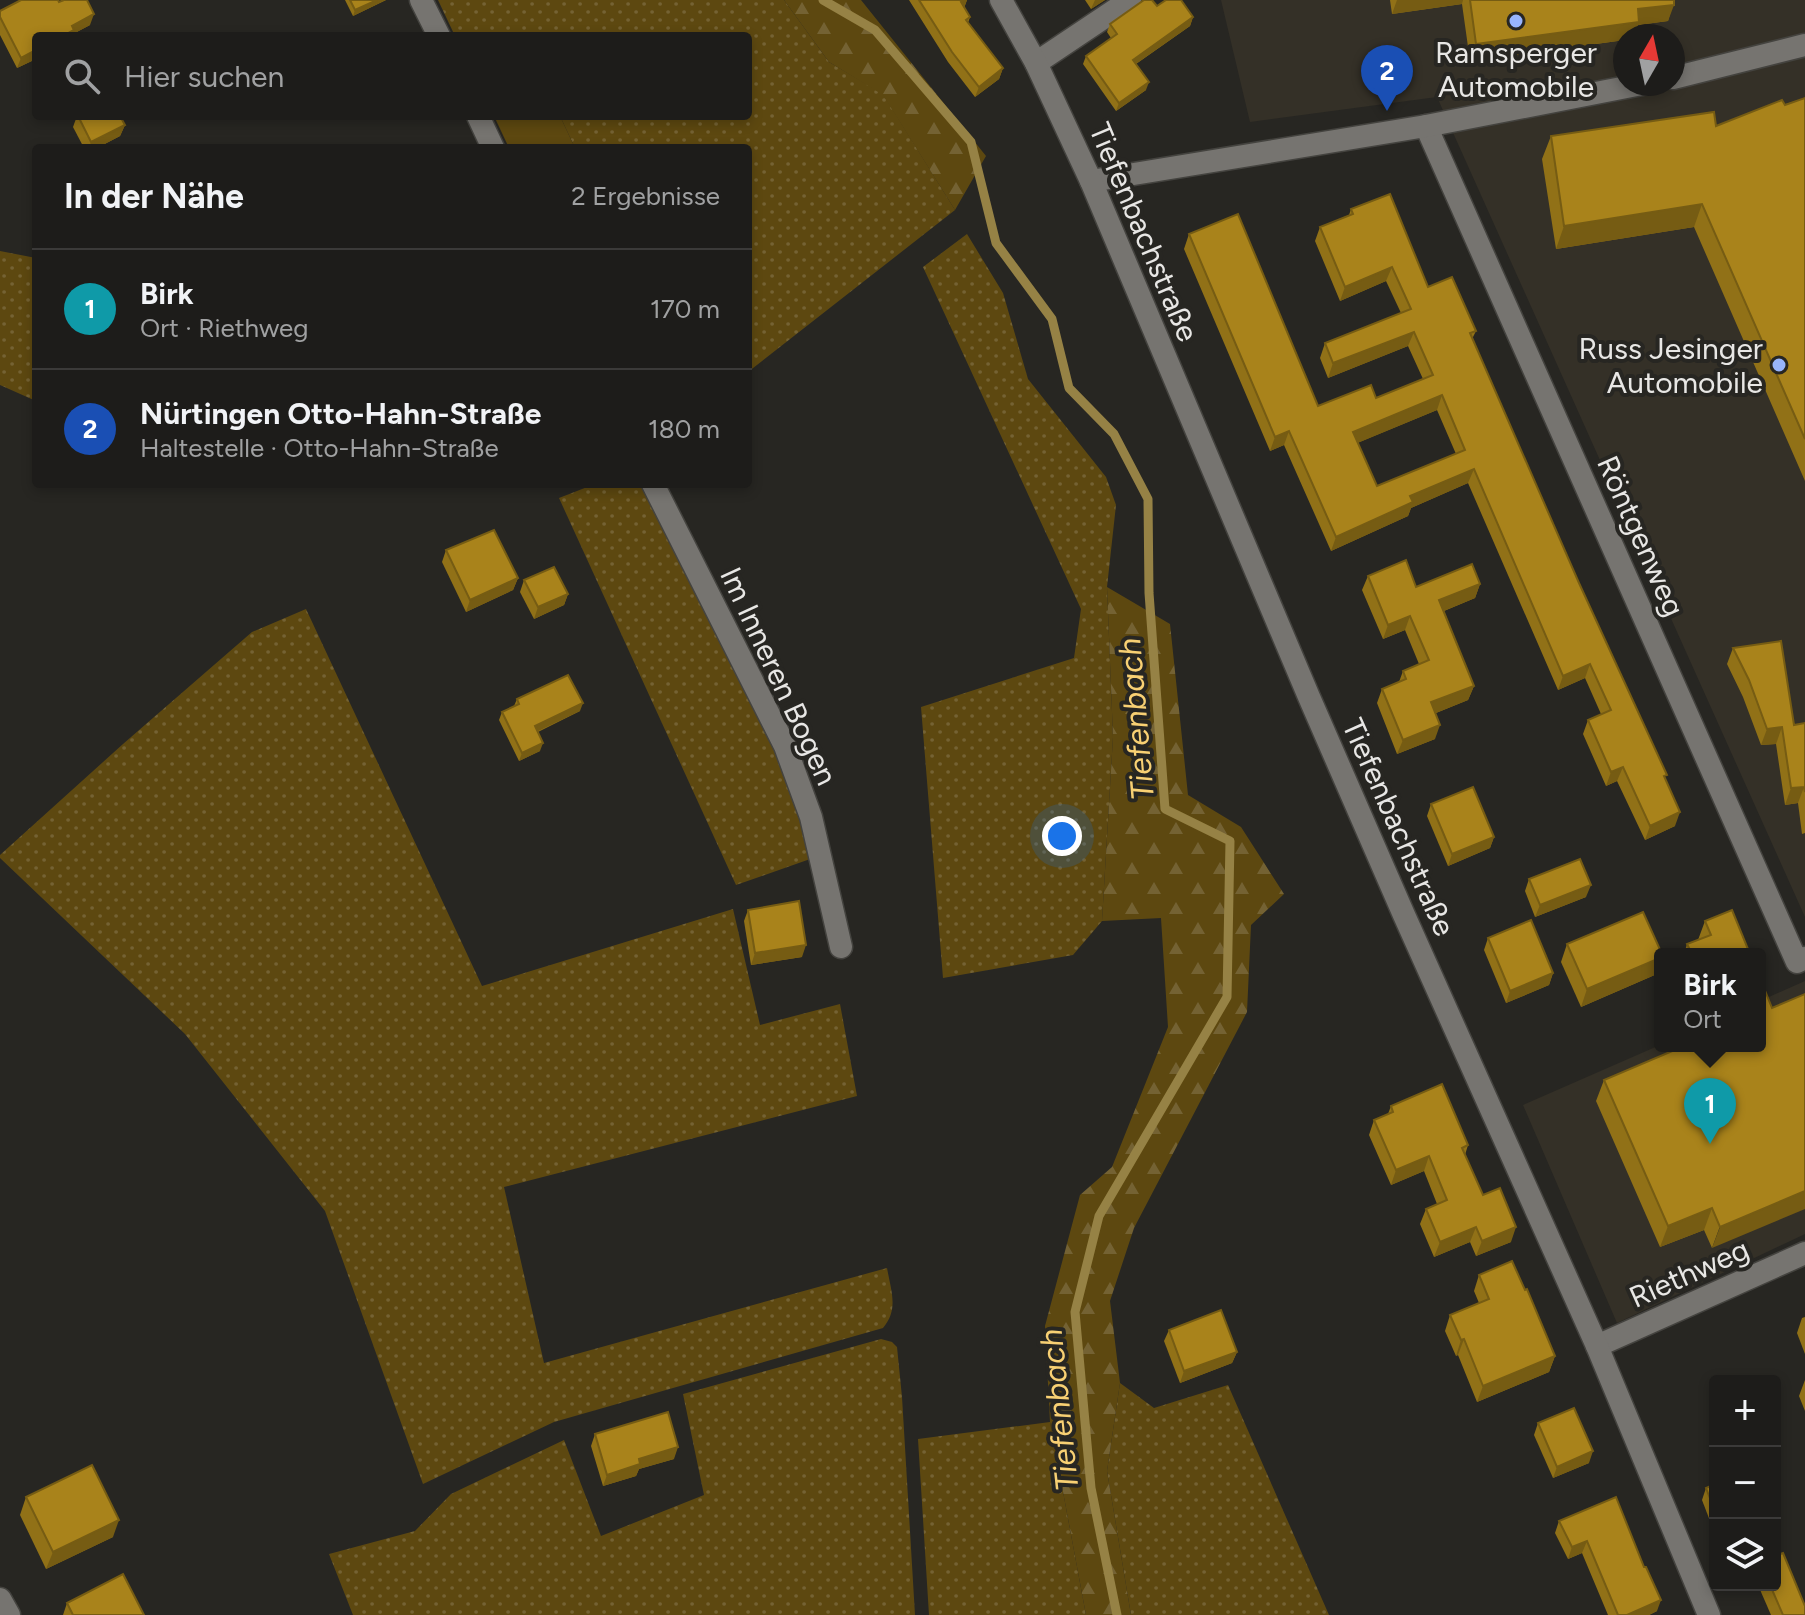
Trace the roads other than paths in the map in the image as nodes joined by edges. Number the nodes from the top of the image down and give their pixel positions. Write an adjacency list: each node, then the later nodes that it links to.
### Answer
1 (421, 0): 4 (street)
2 (1001, 0): 6 (street, Tiefenbachstraße)
3 (1130, 0): 6 (street)
4 (437, 32)
5 (1805, 45): 7 (street)
6 (1036, 63): 12 (street, Tiefenbachstraße)
7 (1685, 75)
8 (1613, 90): 10 (street)
9 (480, 120): 11 (street)
10 (1426, 126): 12 (street); 15 (street, Röntgenweg)
11 (491, 144)
12 (1091, 181): 17 (street, Tiefenbachstraße)
13 (655, 488): 14 (street, Im Inneren Bogen)
14 (841, 947)
15 (1805, 958)
16 (1805, 1253): 17 (street, Riethweg)
17 (1597, 1346): 20 (street, Tiefenbachstraße)
18 (0, 1599): 19 (street)
19 (9, 1615)
20 (1709, 1615)

